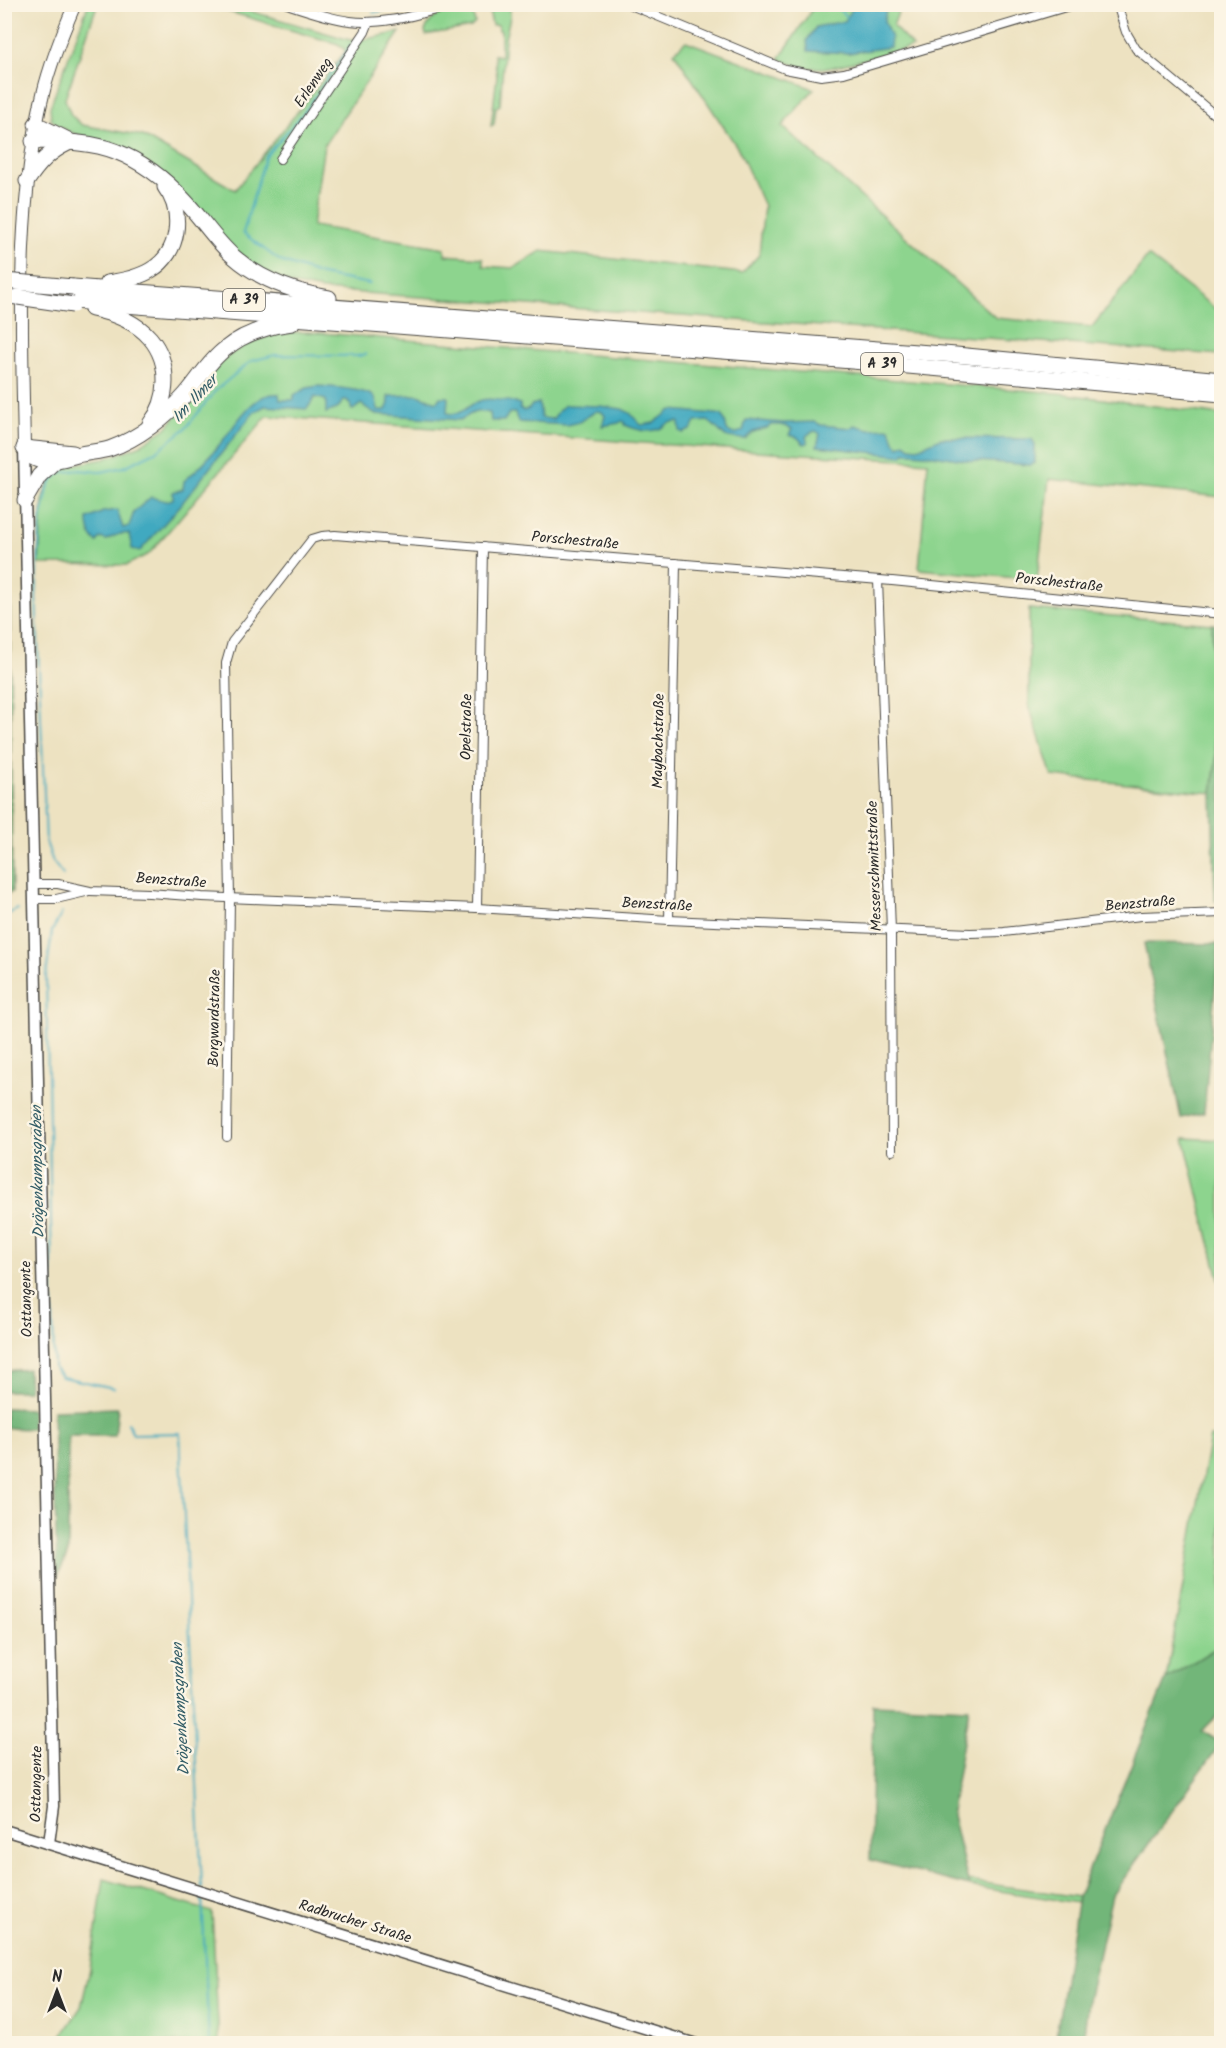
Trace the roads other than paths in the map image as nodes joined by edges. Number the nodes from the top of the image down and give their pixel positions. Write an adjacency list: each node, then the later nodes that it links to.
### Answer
1 (75, 4): 9 (main road, Osttangente)
2 (287, 4): 7 (street)
3 (459, 4): 7 (street)
4 (628, 4): 5 (street)
5 (1076, 4)
6 (1117, 4): 8 (street)
7 (369, 22): 12 (street, Erlenweg)
8 (1221, 122)
9 (36, 124): 10 (main road, Osttangente); 11 (highway)
10 (33, 141): 11 (highway); 14 (main road, Osttangente)
11 (70, 142): 13 (highway); 14 (highway)
12 (280, 159)
13 (148, 170): 17 (highway); 18 (highway)
14 (27, 181): 23 (main road, Osttangente)
15 (4, 281): 17 (highway, A 39, bridge)
16 (11, 296): 17 (highway, bridge)
17 (73, 297): 18 (highway, A 39); 19 (highway, A 39); 22 (highway)
18 (414, 313): 20 (highway, A 39)
19 (322, 320): 21 (highway, A 39); 22 (highway)
20 (1221, 380)
21 (1221, 394)
22 (146, 429): 24 (highway)
23 (24, 447): 24 (highway); 25 (highway); 26 (street, Osttangente)
24 (79, 454): 25 (highway)
25 (56, 460): 26 (highway)
26 (25, 500): 31 (street, Osttangente)
27 (483, 547): 28 (street, Porschestraße); 33 (street, Porschestraße); 35 (street, Opelstraße)
28 (676, 563): 29 (street, Porschestraße); 37 (street, Maybachstraße)
29 (878, 580): 30 (street, Porschestraße); 38 (street, Messerschmittstraße)
30 (1221, 614)
31 (33, 884): 32 (street, Benzstraße); 34 (street, Osttangente)
32 (90, 891): 33 (street, Benzstraße); 34 (street, Benzstraße)
33 (230, 898): 35 (street, Benzstraße); 39 (street, Borgwardstraße)
34 (33, 899): 42 (street, Osttangente)
35 (477, 908): 37 (street, Benzstraße)
36 (1221, 913): 38 (street, Benzstraße)
37 (669, 920): 38 (street, Benzstraße)
38 (891, 930): 40 (street, Messerschmittstraße)
39 (227, 1137)
40 (892, 1151)
41 (4, 1830): 42 (street, Radbrucher Straße)
42 (49, 1843): 43 (street, Radbrucher Straße)
43 (696, 2043)

